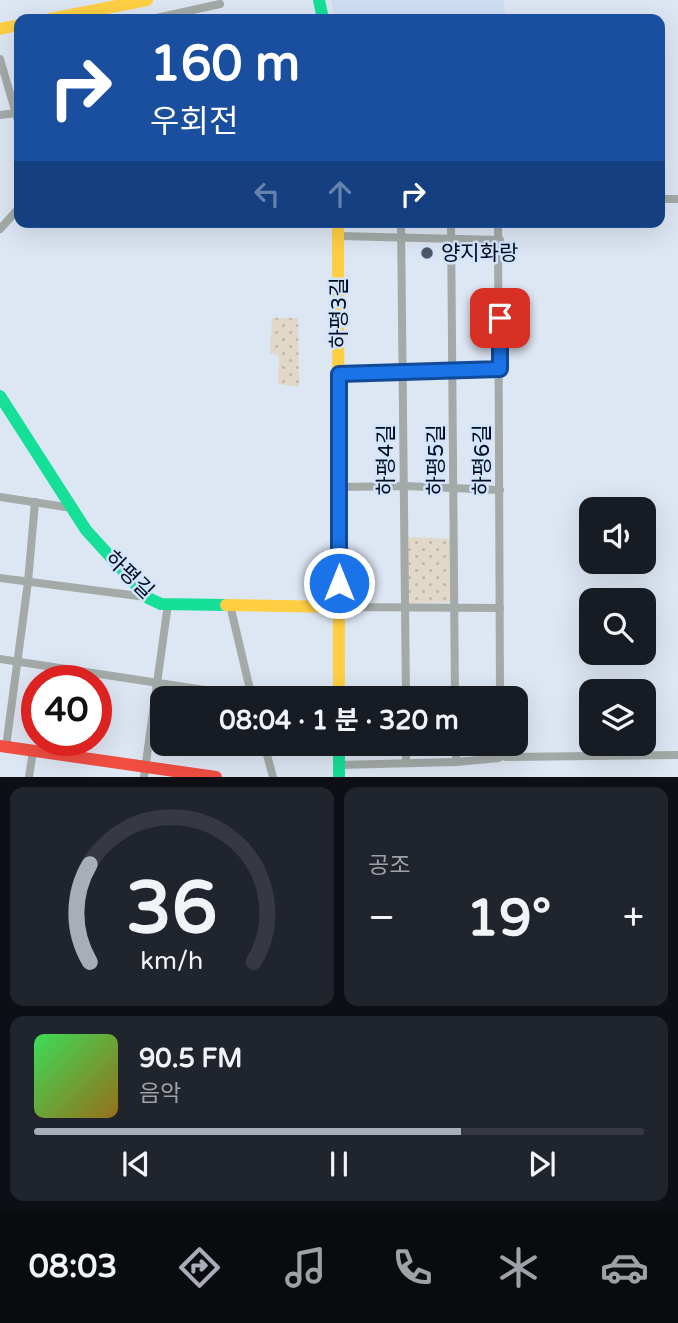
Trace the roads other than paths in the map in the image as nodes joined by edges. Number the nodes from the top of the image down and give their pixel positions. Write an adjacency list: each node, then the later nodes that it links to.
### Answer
1 (146, 0): 3 (street)
2 (220, 4): 4 (street)
3 (84, 14)
4 (175, 14)
5 (0, 59): 6 (street)
6 (14, 106)
7 (14, 214): 12 (street)
8 (338, 228): 13 (street, 하평3길)
9 (401, 228): 14 (street, 하평4길)
10 (451, 228): 16 (street, 하평5길)
11 (499, 228): 15 (street, 하평6길)
12 (0, 229)
13 (338, 236): 14 (street); 20 (street, 하평3길)
14 (402, 239): 16 (street); 19 (street, 하평4길)
15 (500, 240): 16 (street); 17 (street, 하평6길)
16 (452, 241): 18 (street, 하평5길)
17 (500, 369): 18 (street); 26 (street, 하평6길)
18 (453, 371): 19 (street); 25 (street, 하평5길)
19 (403, 372): 20 (street); 23 (street, 하평4길)
20 (339, 374): 24 (street, 하평3길)
21 (0, 396): 22 (street, 하평길)
22 (6, 413): 29 (street, 하평길)
23 (404, 486): 24 (street); 25 (street); 35 (street, 하평4길)
24 (339, 487): 36 (street, 하평3길)
25 (454, 488): 26 (street); 37 (street, 하평5길)
26 (500, 490): 38 (street, 하평6길)
27 (0, 497): 28 (street)
28 (36, 502): 29 (street); 31 (street)
29 (72, 508): 32 (street, 하평길)
30 (0, 578): 31 (street)
31 (28, 582): 32 (street); 40 (street)
32 (148, 598): 33 (street, 하평길)
33 (169, 604): 34 (street, 하평길); 41 (street)
34 (230, 605): 36 (street, 하평길); 43 (street)
35 (405, 606): 36 (street); 37 (street); 45 (street, 하평4길)
36 (339, 607): 44 (street, 하평3길)
37 (454, 607): 38 (street); 46 (street, 하평5길)
38 (500, 607): 47 (street, 하평6길)
39 (0, 659): 40 (street)
40 (17, 660): 41 (street); 48 (street)
41 (158, 682): 42 (street); 61 (street)
42 (181, 686)
43 (248, 686)
44 (339, 686)
45 (406, 686)
46 (455, 686)
47 (499, 686)
48 (3, 747): 49 (street)
49 (21, 749)
50 (678, 755): 57 (street)
51 (32, 756): 62 (street)
52 (60, 756): 61 (street)
53 (267, 756): 64 (street)
54 (406, 756): 59 (street)
55 (456, 756): 58 (street)
56 (499, 756): 58 (street)
57 (506, 757)
58 (456, 762): 59 (street)
59 (406, 763): 60 (street)
60 (339, 771)
61 (145, 772): 63 (street)
62 (29, 777)
63 (216, 777)
64 (273, 777)

